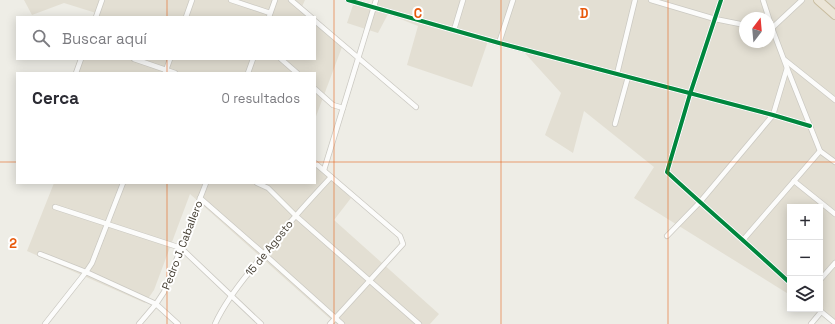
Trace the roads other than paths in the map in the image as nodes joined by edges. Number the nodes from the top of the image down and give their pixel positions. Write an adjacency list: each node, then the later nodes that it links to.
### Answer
1 (102, 0): 20 (street)
2 (192, 0): 21 (street)
3 (231, 0): 18 (street)
4 (275, 0): 18 (street)
5 (291, 0): 22 (street)
6 (348, 0): 16 (street)
7 (376, 0): 16 (street)
8 (463, 0): 27 (street)
9 (513, 0): 29 (street)
10 (635, 0): 42 (street)
11 (651, 0): 23 (street)
12 (720, 0): 23 (street)
13 (763, 0): 17 (street)
14 (802, 0): 26 (street)
15 (818, 0): 19 (highway)
16 (374, 7): 27 (street); 30 (street)
17 (766, 12)
18 (270, 15)
19 (835, 15)
20 (96, 16)
21 (186, 16)
22 (310, 16)
23 (715, 18): 25 (street); 45 (street)
24 (316, 22): 30 (street)
25 (739, 24)
26 (775, 24)
27 (454, 30): 29 (street)
28 (775, 38): 31 (street)
29 (499, 43): 42 (street)
30 (358, 58): 47 (street); 48 (street)
31 (784, 59): 37 (street); 46 (street)
32 (81, 60): 39 (street)
33 (137, 60): 38 (street)
34 (170, 60): 38 (street)
35 (253, 60): 40 (street)
36 (282, 60): 41 (street)
37 (787, 68): 49 (street); 51 (street)
38 (165, 71)
39 (76, 72)
40 (248, 72)
41 (296, 72)
42 (617, 74): 43 (street)
43 (628, 77): 45 (street); 50 (street)
44 (316, 90): 48 (street)
45 (690, 94): 49 (street); 62 (street)
46 (835, 100)
47 (416, 107)
48 (343, 108): 55 (street)
49 (773, 115): 51 (street); 62 (street)
50 (615, 124)
51 (810, 126): 52 (street)
52 (820, 151): 53 (street); 57 (street)
53 (835, 162)
54 (316, 164): 55 (street)
55 (324, 170): 56 (street)
56 (331, 177): 65 (street, 15 de Agosto); 75 (street)
57 (794, 181): 64 (street); 68 (street)
58 (123, 184): 66 (street)
59 (206, 184): 61 (street, Pedro J. Caballero)
60 (260, 184): 65 (street)
61 (200, 198): 69 (street, Pedro J. Caballero); 71 (street)
62 (700, 202): 67 (street); 68 (street)
63 (55, 207): 66 (street)
64 (835, 214)
65 (296, 216): 71 (street, 15 de Agosto); 75 (street)
66 (108, 224): 69 (street); 73 (street)
67 (667, 236)
68 (743, 240): 76 (street)
69 (181, 248): 77 (street); 78 (street, Pedro J. Caballero)
70 (40, 254): 73 (street)
71 (263, 254): 77 (street, 15 de Agosto); 81 (street)
72 (835, 263): 74 (street)
73 (86, 272): 78 (street); 83 (street)
74 (823, 277)
75 (369, 280): 81 (street); 90 (street)
76 (787, 280)
77 (232, 295): 86 (street, 15 de Agosto); 87 (street)
78 (156, 304): 84 (street, Pedro J. Caballero); 85 (street)
79 (819, 312): 91 (street)
80 (822, 312): 82 (street)
81 (335, 318): 88 (street); 89 (street)
82 (835, 323)
83 (45, 324)
84 (139, 324)
85 (178, 324)
86 (215, 324)
87 (261, 324)
88 (330, 324)
89 (342, 324)
90 (420, 324)
91 (810, 324)

